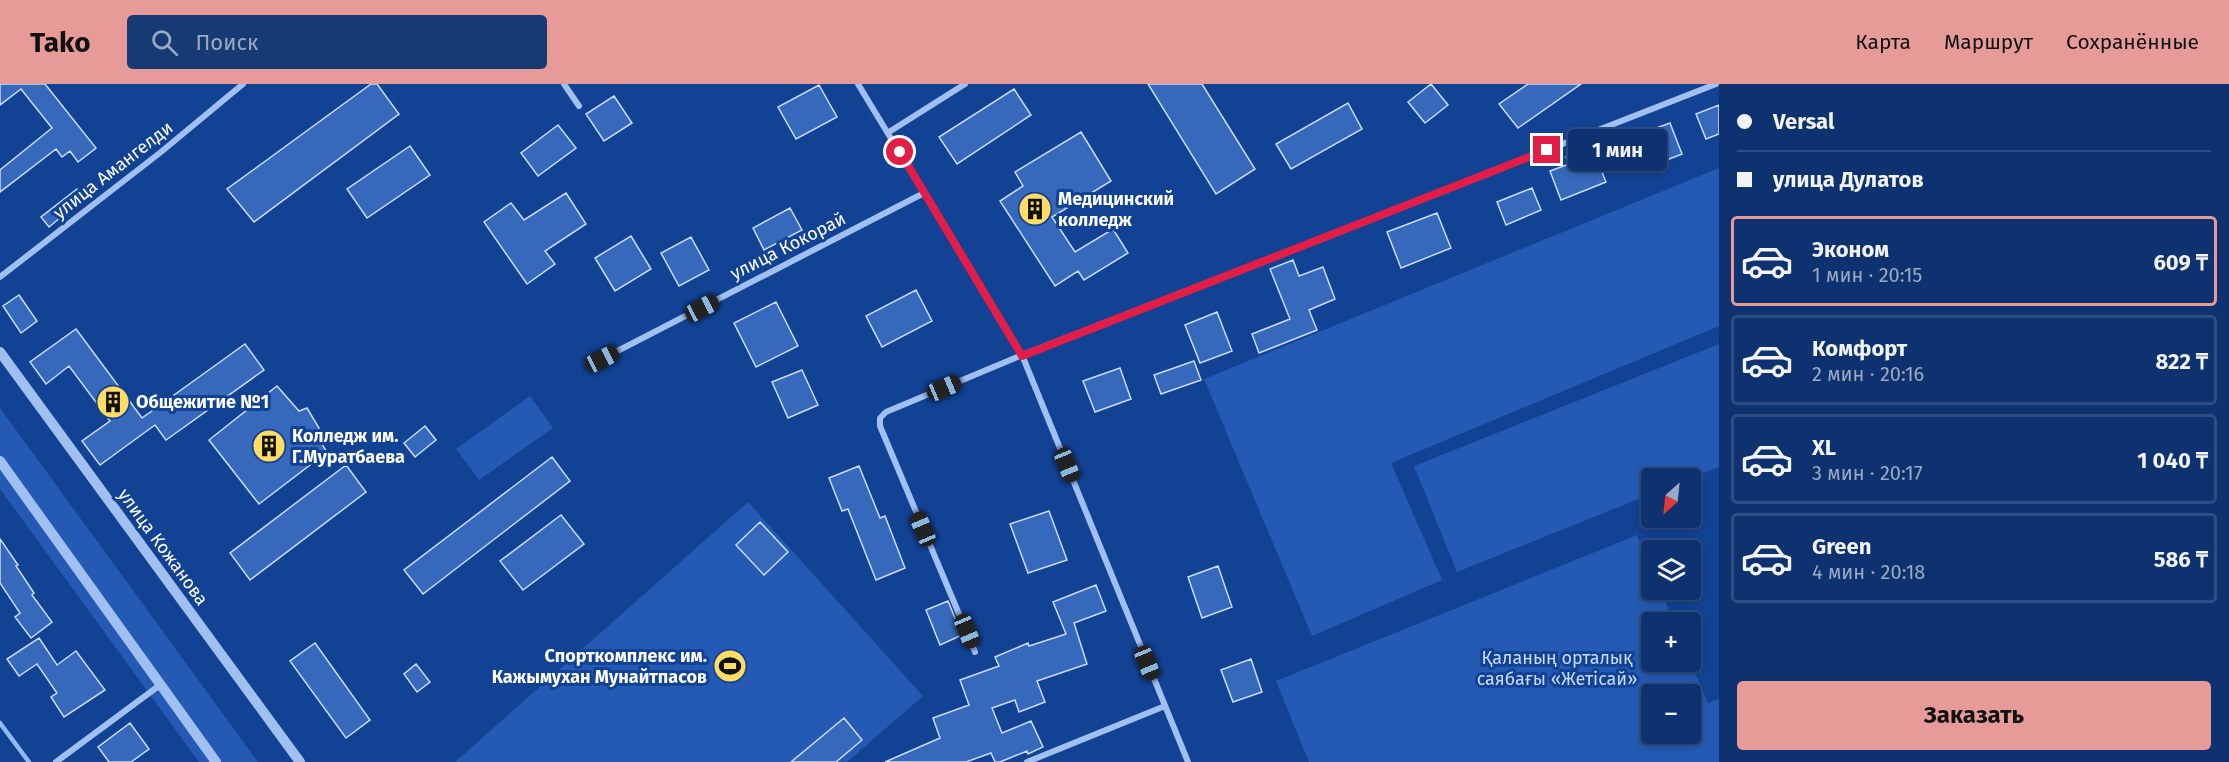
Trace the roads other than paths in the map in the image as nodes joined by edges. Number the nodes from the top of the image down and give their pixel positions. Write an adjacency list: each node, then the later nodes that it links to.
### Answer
1 (243, 84): 9 (street, улица Амангелди)
2 (564, 84): 6 (street)
3 (858, 84): 7 (street)
4 (965, 84): 7 (street)
5 (1716, 84): 11 (street)
6 (579, 106)
7 (889, 132): 8 (street)
8 (924, 193): 11 (street); 12 (street, улица Кокорай)
9 (0, 277)
10 (0, 352): 19 (street, улица Кожанова)
11 (1022, 356): 14 (street); 16 (street)
12 (602, 359)
13 (0, 461): 15 (street)
14 (975, 652)
15 (160, 685): 17 (street); 18 (street)
16 (1165, 706): 20 (street); 21 (street)
17 (56, 762)
18 (216, 762)
19 (300, 762)
20 (1027, 762)
21 (1188, 762)

